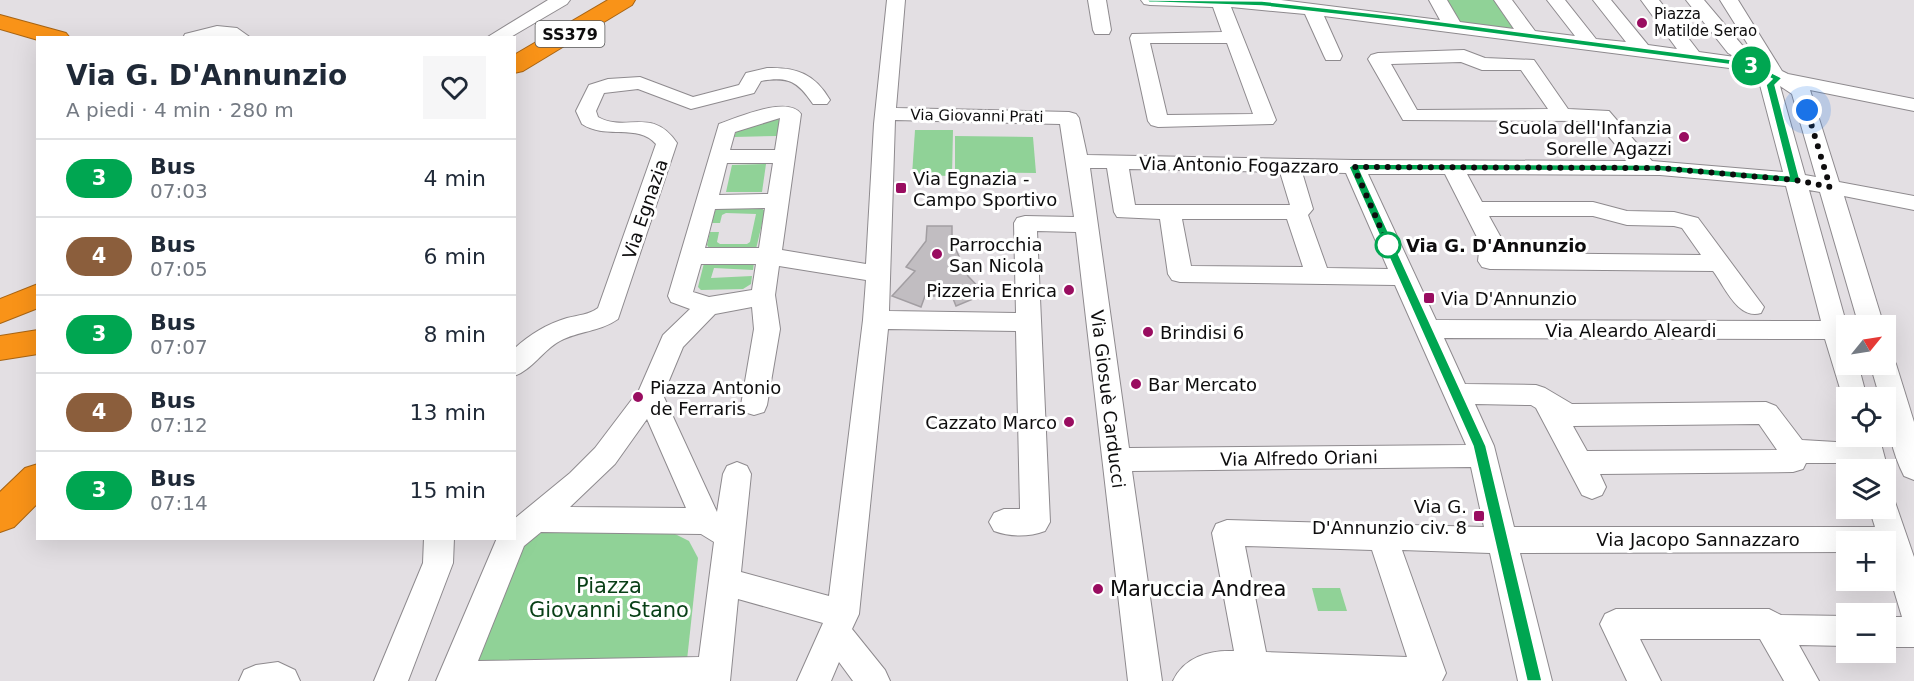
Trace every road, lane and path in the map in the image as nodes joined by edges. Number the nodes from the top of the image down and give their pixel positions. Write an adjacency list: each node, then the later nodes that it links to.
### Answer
1 (561, 0): 28 (street)
2 (600, 0): 31 (highway, SS379)
3 (624, 0): 36 (highway, SS379)
4 (896, 0): 40 (street)
5 (1097, 0): 23 (street)
6 (1150, 0): 7 (street)
7 (1176, 0): 16 (street)
8 (1388, 0): 20 (street)
9 (1438, 0): 22 (street)
10 (1503, 0): 24 (street)
11 (1556, 0): 30 (street)
12 (1602, 0): 32 (street)
13 (1650, 0): 34 (street)
14 (1695, 0): 37 (street)
15 (1729, 0): 37 (street)
16 (1227, 2): 17 (street); 29 (street)
17 (1272, 2): 19 (street)
18 (1345, 6): 19 (street); 20 (street)
19 (1312, 9): 33 (street)
20 (1397, 18): 22 (street)
21 (0, 22): 25 (highway)
22 (1453, 26): 24 (street)
23 (1102, 30)
24 (1524, 35): 30 (street); 35 (street)
25 (51, 36)
26 (199, 36): 27 (street)
27 (239, 36)
28 (498, 36)
29 (1234, 37): 29 (street)
30 (1590, 43): 32 (street)
31 (516, 47)
32 (1642, 50): 34 (street)
33 (1333, 56)
34 (1693, 57): 37 (street)
35 (1527, 64): 41 (street); 41 (street)
36 (516, 65)
37 (1778, 78): 39 (street); 51 (street); 52 (street)
38 (820, 100): 79 (street, Via Egnazia)
39 (1914, 105)
40 (885, 114): 42 (street, Via Giovanni Prati); 63 (street)
41 (1561, 114): 50 (street)
42 (1069, 118): 45 (street, Via Giosuè Carducci)
43 (785, 156): 44 (street); 44 (street); 53 (street)
44 (718, 157): 54 (street)
45 (1078, 161): 46 (street, Via Antonio Fogazzaro); 59 (street, Via Giosuè Carducci)
46 (1117, 162): 47 (street, Via Antonio Fogazzaro); 58 (street)
47 (1288, 166): 48 (street, Via Antonio Fogazzaro); 57 (street)
48 (1354, 167): 49 (street, Via Antonio Fogazzaro); 65 (street)
49 (1453, 168): 50 (street, Via Antonio Fogazzaro); 56 (street)
50 (1646, 168): 51 (street, Via Antonio Fogazzaro)
51 (1795, 180): 52 (street, Via Antonio Fogazzaro); 76 (street)
52 (1830, 187): 55 (street, Via Antonio Fogazzaro); 71 (street)
53 (778, 201): 54 (street); 61 (street)
54 (706, 202): 60 (street)
55 (1914, 203)
56 (1474, 209): 62 (street); 62 (street)
57 (1296, 212): 58 (street); 64 (street)
58 (1170, 214): 64 (street)
59 (1086, 225): 73 (street); 89 (street, Via Giosuè Carducci)
60 (691, 256): 61 (street); 68 (street)
61 (770, 256): 63 (street); 66 (street)
62 (1719, 263): 69 (street)
63 (878, 274): 72 (street)
64 (1318, 276): 65 (street)
65 (1403, 277): 74 (street)
66 (763, 295): 68 (street); 85 (street)
67 (35, 300): 70 (highway); 75 (highway)
68 (708, 306): 83 (street)
69 (1752, 307)
70 (0, 312)
71 (1869, 315)
72 (876, 320): 73 (street); 104 (street)
73 (1029, 322): 94 (street)
74 (1427, 329): 76 (street, Via Aleardo Aleardi); 82 (street)
75 (0, 330)
76 (1835, 330): 81 (street)
77 (36, 342): 78 (highway)
78 (0, 348)
79 (516, 364)
80 (1886, 375): 90 (street)
81 (1851, 387)
82 (1456, 394): 84 (street); 88 (street)
83 (650, 395): 95 (street); 96 (street)
84 (1546, 402): 87 (street); 87 (street)
85 (754, 405)
86 (1836, 446): 87 (street)
87 (1794, 451)
88 (1482, 456): 89 (street, Via Alfredo Oriani); 100 (street)
89 (1116, 460): 117 (street, Via Giosuè Carducci)
90 (1914, 468)
91 (737, 474): 95 (street)
92 (36, 481): 93 (highway)
93 (0, 516)
94 (1004, 522)
95 (718, 529): 96 (street); 102 (street)
96 (521, 531): 111 (street)
97 (1382, 536): 100 (street, Via Jacopo Sannazzaro); 109 (street, Via Jacopo Sannazzaro); 109 (street)
98 (1836, 539): 100 (street, Via Jacopo Sannazzaro)
99 (439, 540): 114 (street)
100 (1503, 540): 119 (street)
101 (1896, 551): 103 (street)
102 (725, 581): 104 (street); 110 (street)
103 (1914, 608)
104 (839, 623): 115 (street); 116 (street)
105 (1772, 630): 106 (street); 120 (street); 121 (street)
106 (1836, 631)
107 (1896, 632): 108 (street)
108 (1914, 632)
109 (1253, 667): 118 (street)
110 (713, 677): 111 (street)
111 (453, 679)
112 (256, 681): 113 (street)
113 (283, 681)
114 (391, 681)
115 (814, 681)
116 (873, 681)
117 (1145, 681)
118 (1190, 681)
119 (1535, 681)
120 (1644, 681)
121 (1802, 681)

